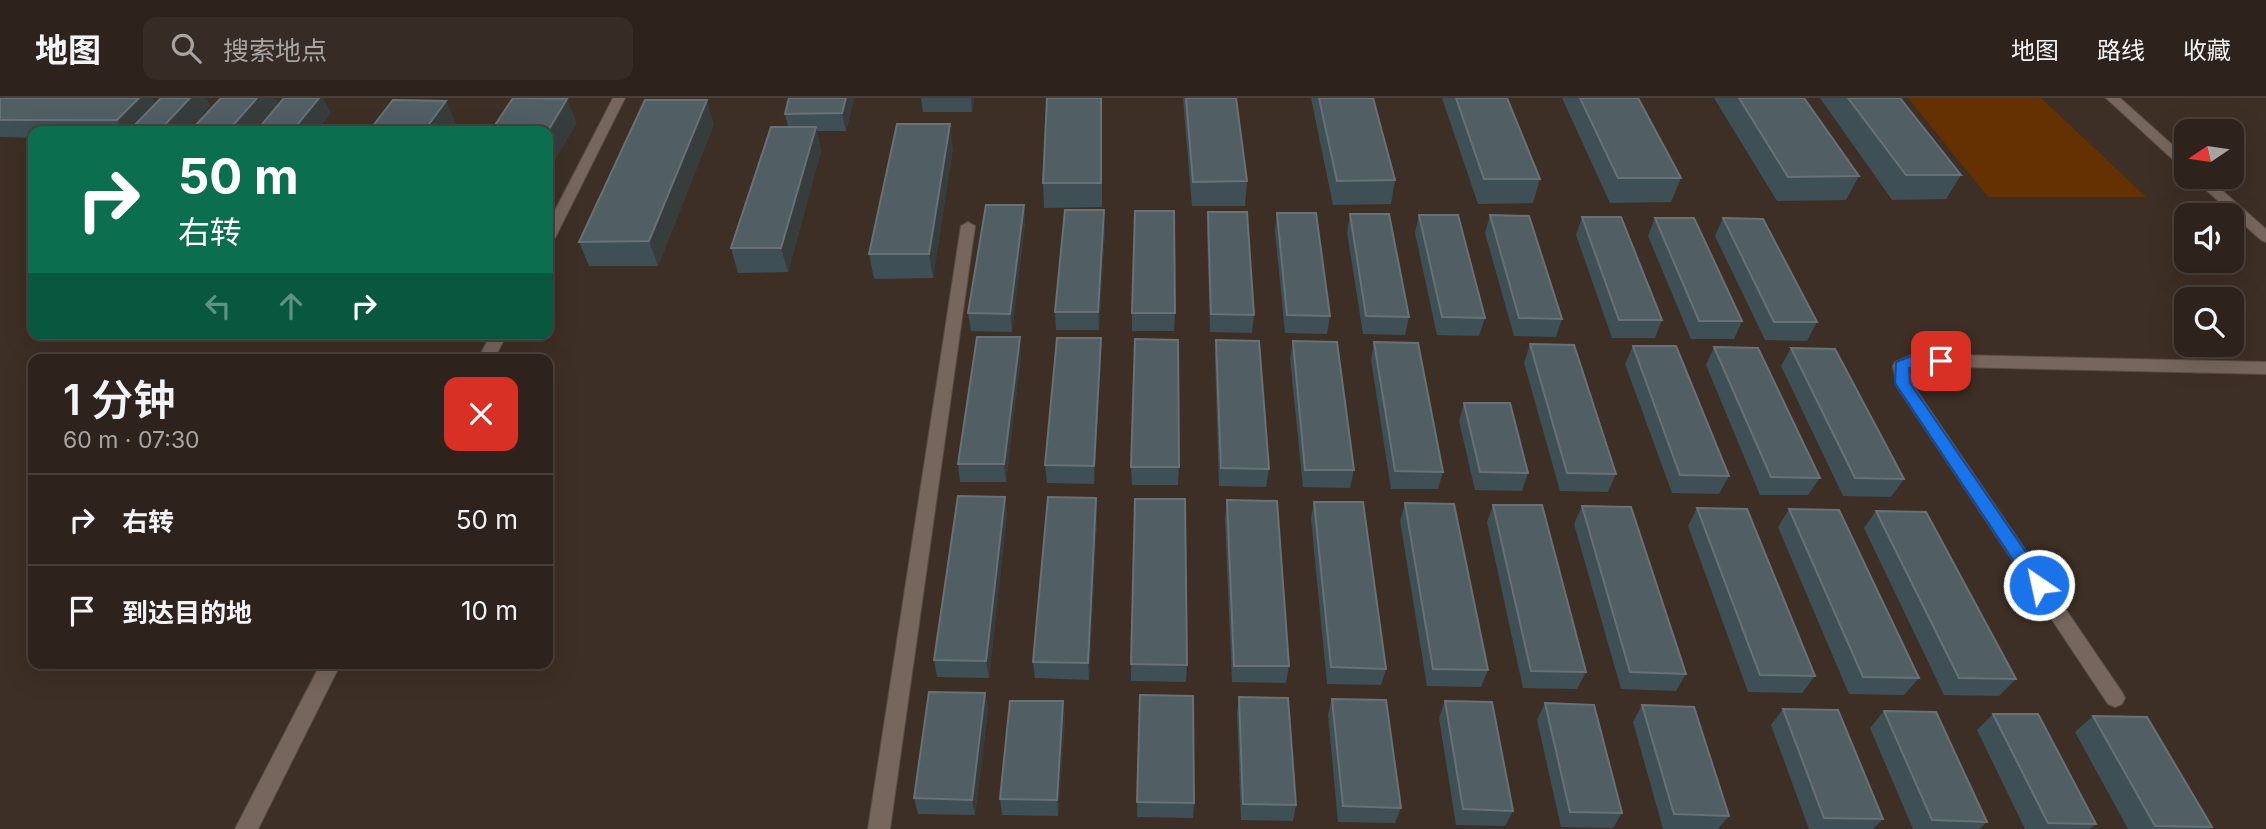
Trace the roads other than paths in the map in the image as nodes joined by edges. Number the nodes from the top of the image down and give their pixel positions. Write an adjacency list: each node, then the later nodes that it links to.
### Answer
1 (619, 98): 6 (street)
2 (2112, 98): 3 (street)
3 (2174, 153)
4 (2212, 189): 7 (street)
5 (968, 226): 12 (street)
6 (553, 228)
7 (2266, 237)
8 (2266, 368): 10 (street)
9 (328, 669): 11 (street)
10 (2115, 698)
11 (246, 829)
12 (878, 829)

